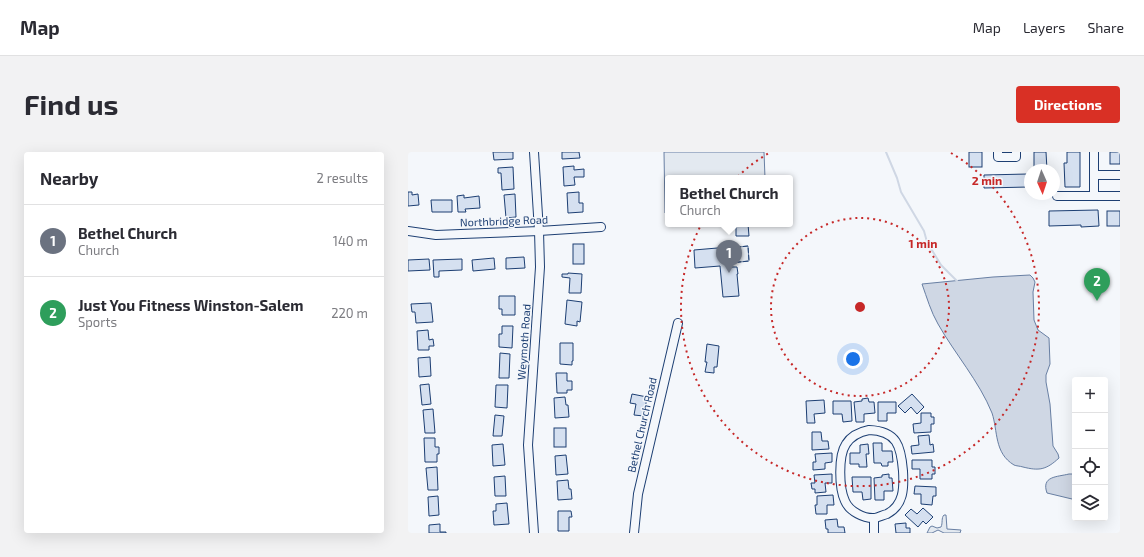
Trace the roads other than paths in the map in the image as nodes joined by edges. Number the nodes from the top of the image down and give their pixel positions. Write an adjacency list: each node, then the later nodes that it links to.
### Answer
1 (534, 152): 12 (street, Weymoth Road)
2 (998, 152): 3 (street)
3 (1016, 152)
4 (1094, 152): 5 (street)
5 (1094, 175): 6 (street); 8 (street)
6 (1120, 175)
7 (1060, 196): 8 (street)
8 (1094, 196): 9 (street)
9 (1120, 196)
10 (601, 227): 12 (street, Northbridge Road)
11 (408, 231): 12 (street, Northbridge Road)
12 (540, 231): 15 (street, Weymoth Road)
13 (678, 323): 16 (street, Bethel Church Road)
14 (874, 518): 14 (street); 17 (street)
15 (534, 533)
16 (634, 533)
17 (874, 533)

